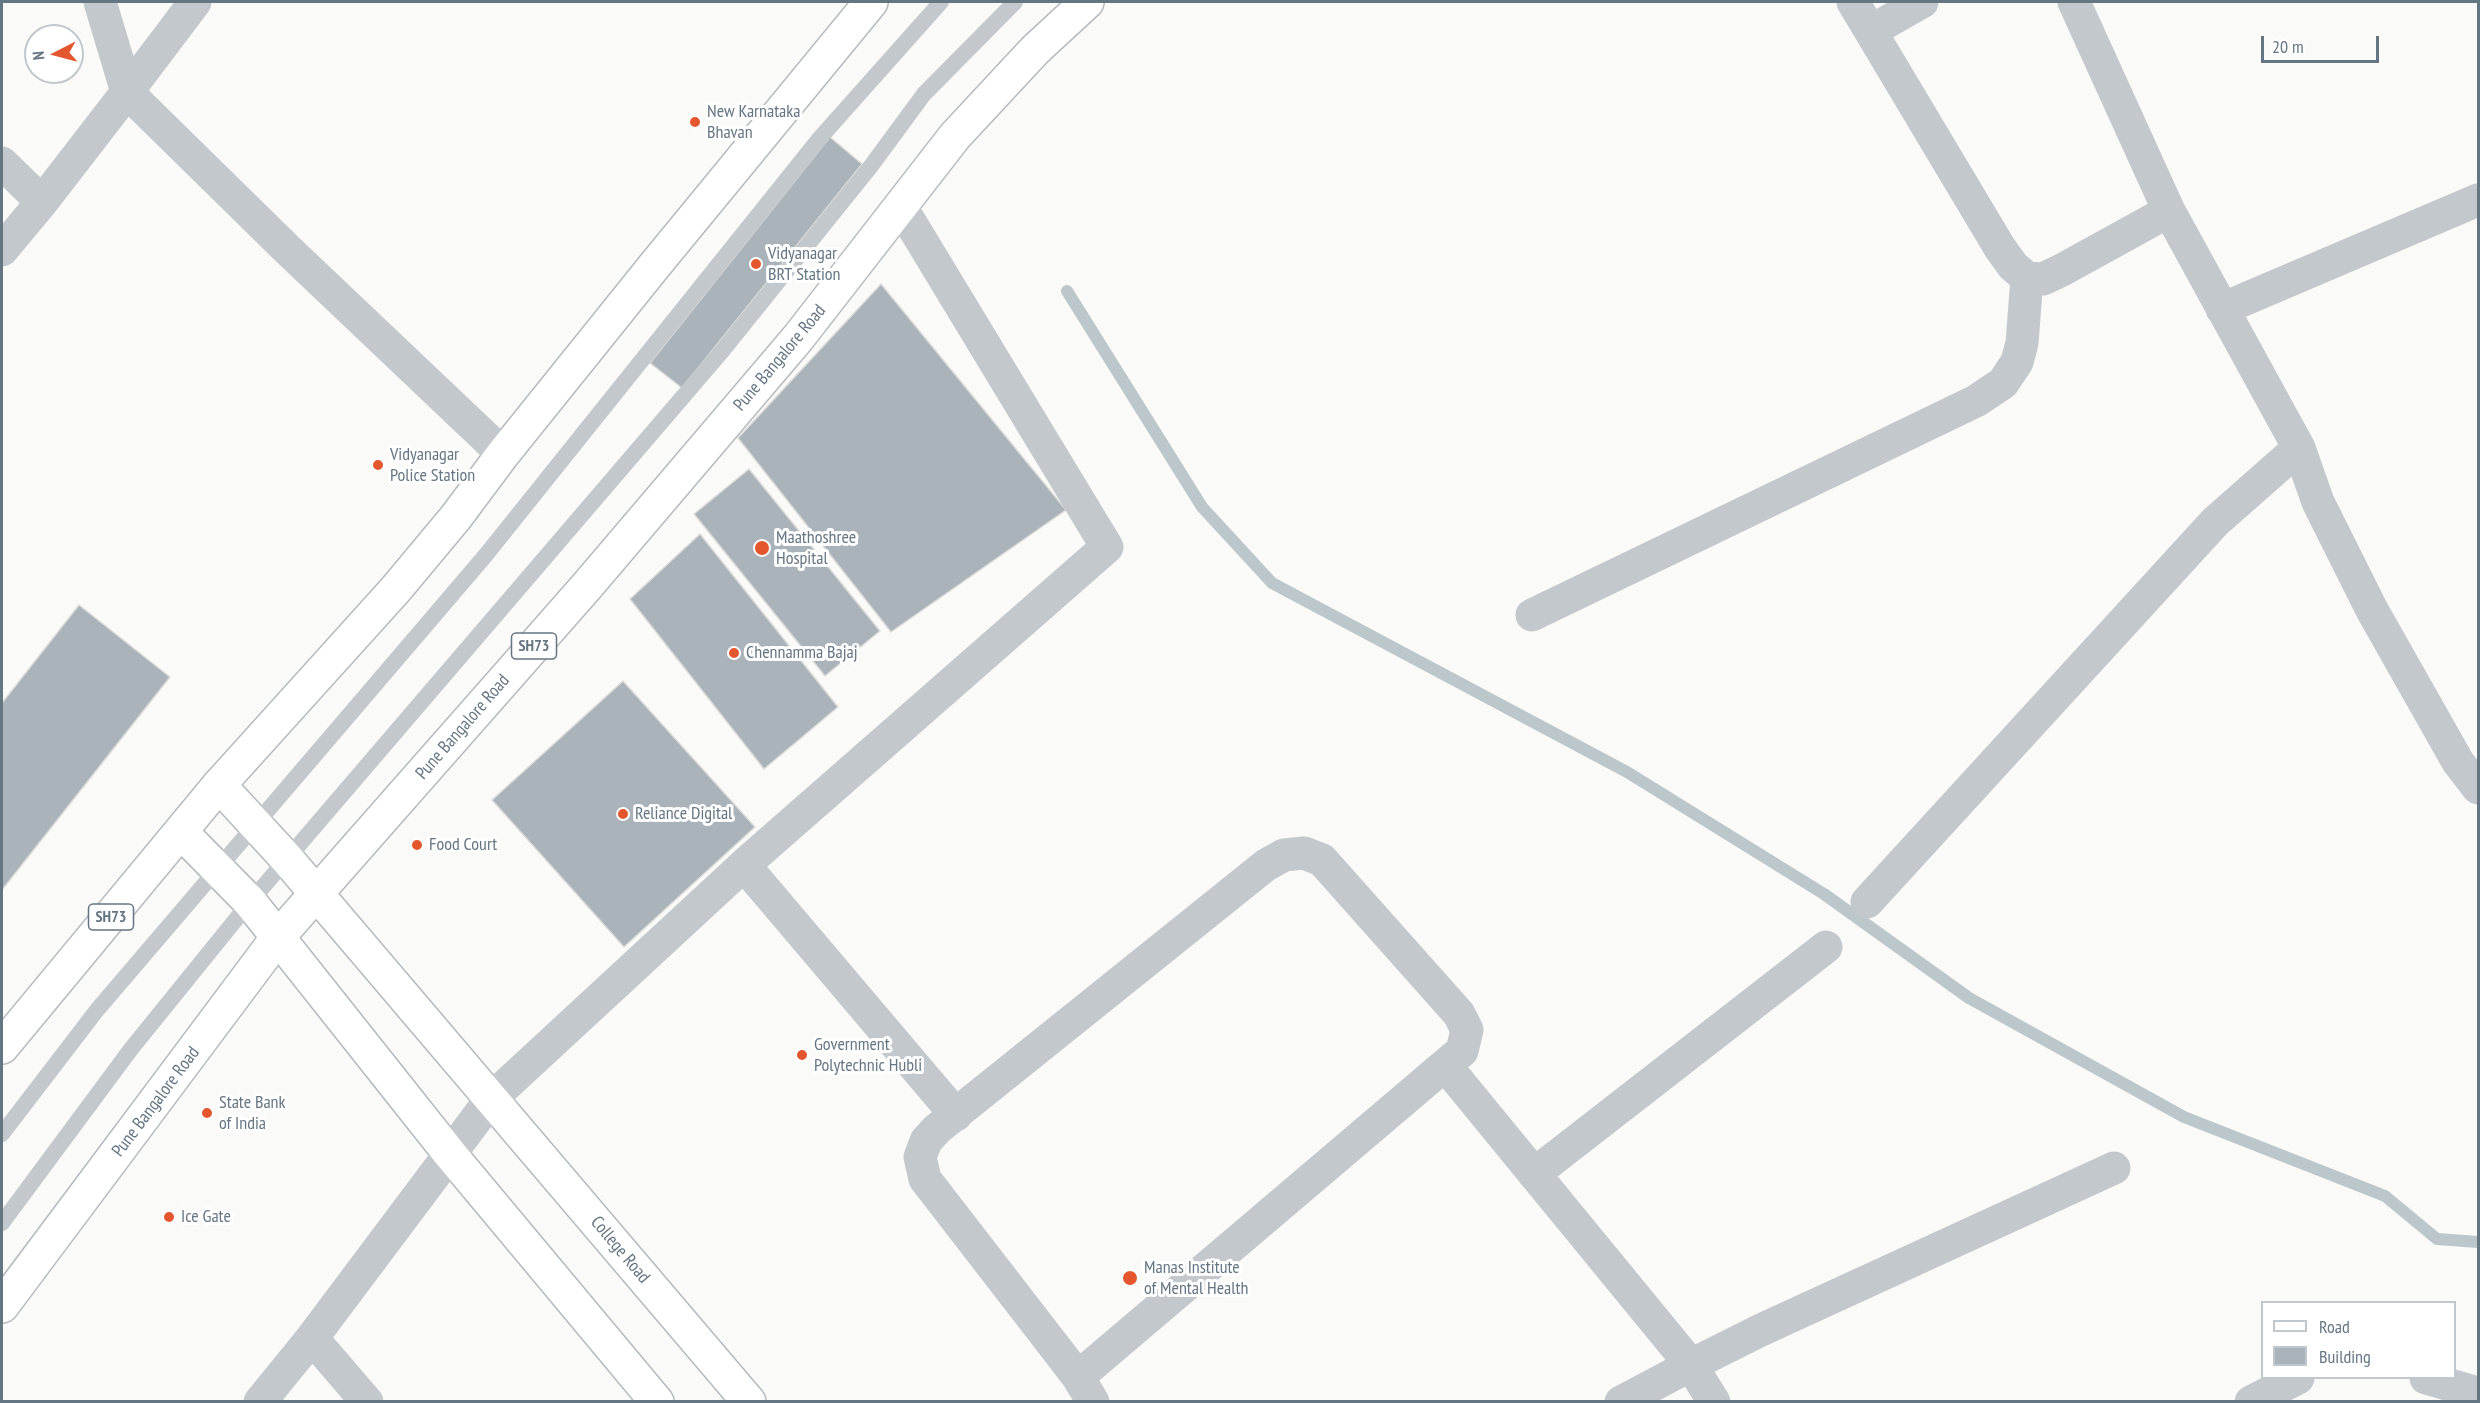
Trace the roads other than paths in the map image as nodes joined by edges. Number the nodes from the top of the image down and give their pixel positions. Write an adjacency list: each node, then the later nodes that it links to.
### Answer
1 (100, 2): 11 (street)
2 (195, 2): 11 (street)
3 (871, 2): 21 (main road, SH73)
4 (941, 2): 25 (lane)
5 (1015, 2): 27 (lane)
6 (1087, 2): 15 (main road, Pune Bangalore Road / SH73)
7 (1853, 2): 10 (street)
8 (1922, 2): 10 (street)
9 (2074, 2): 16 (street)
10 (1871, 31): 18 (street)
11 (127, 92): 14 (street); 21 (street)
12 (2, 163): 14 (street)
13 (2478, 200): 19 (street)
14 (42, 202): 17 (street)
15 (901, 207): 28 (street); 30 (main road, Pune Bangalore Road / SH73)
16 (2169, 211): 18 (street); 19 (street)
17 (2, 250)
18 (2027, 278): 22 (street)
19 (2222, 309): 20 (street)
20 (2299, 448): 24 (street); 32 (street)
21 (503, 454): 23 (main road, SH73)
22 (1532, 615)
23 (219, 785): 25 (main road, College Road); 26 (main road, SH73)
24 (2478, 788)
25 (254, 824): 27 (main road, College Road); 29 (lane)
26 (181, 832): 29 (main road); 35 (main road, SH73)
27 (287, 859): 30 (main road, College Road); 31 (lane)
28 (744, 865): 37 (street); 38 (street)
29 (217, 867): 31 (main road); 39 (lane)
30 (316, 894): 33 (main road, Pune Bangalore Road / SH73); 37 (main road, College Road)
31 (250, 902): 33 (main road); 43 (lane)
32 (1867, 902)
33 (278, 937): 40 (main road); 44 (main road, Pune Bangalore Road / SH73)
34 (1826, 947): 42 (street)
35 (2, 1047)
36 (1445, 1065): 38 (street); 42 (street); 49 (street)
37 (492, 1098): 40 (street); 54 (main road, College Road)
38 (956, 1115): 49 (street)
39 (2, 1134)
40 (450, 1154): 45 (street); 53 (main road)
41 (2114, 1168): 46 (street)
42 (1534, 1174): 46 (street)
43 (2, 1223)
44 (2, 1306)
45 (312, 1338): 51 (street); 52 (street)
46 (1692, 1365): 55 (street); 56 (street)
47 (2294, 1379): 57 (street)
48 (2432, 1379): 50 (street)
49 (1085, 1389)
50 (2478, 1393)
51 (260, 1401)
52 (367, 1401)
53 (657, 1401)
54 (749, 1401)
55 (1621, 1401)
56 (1714, 1401)
57 (2251, 1401)

